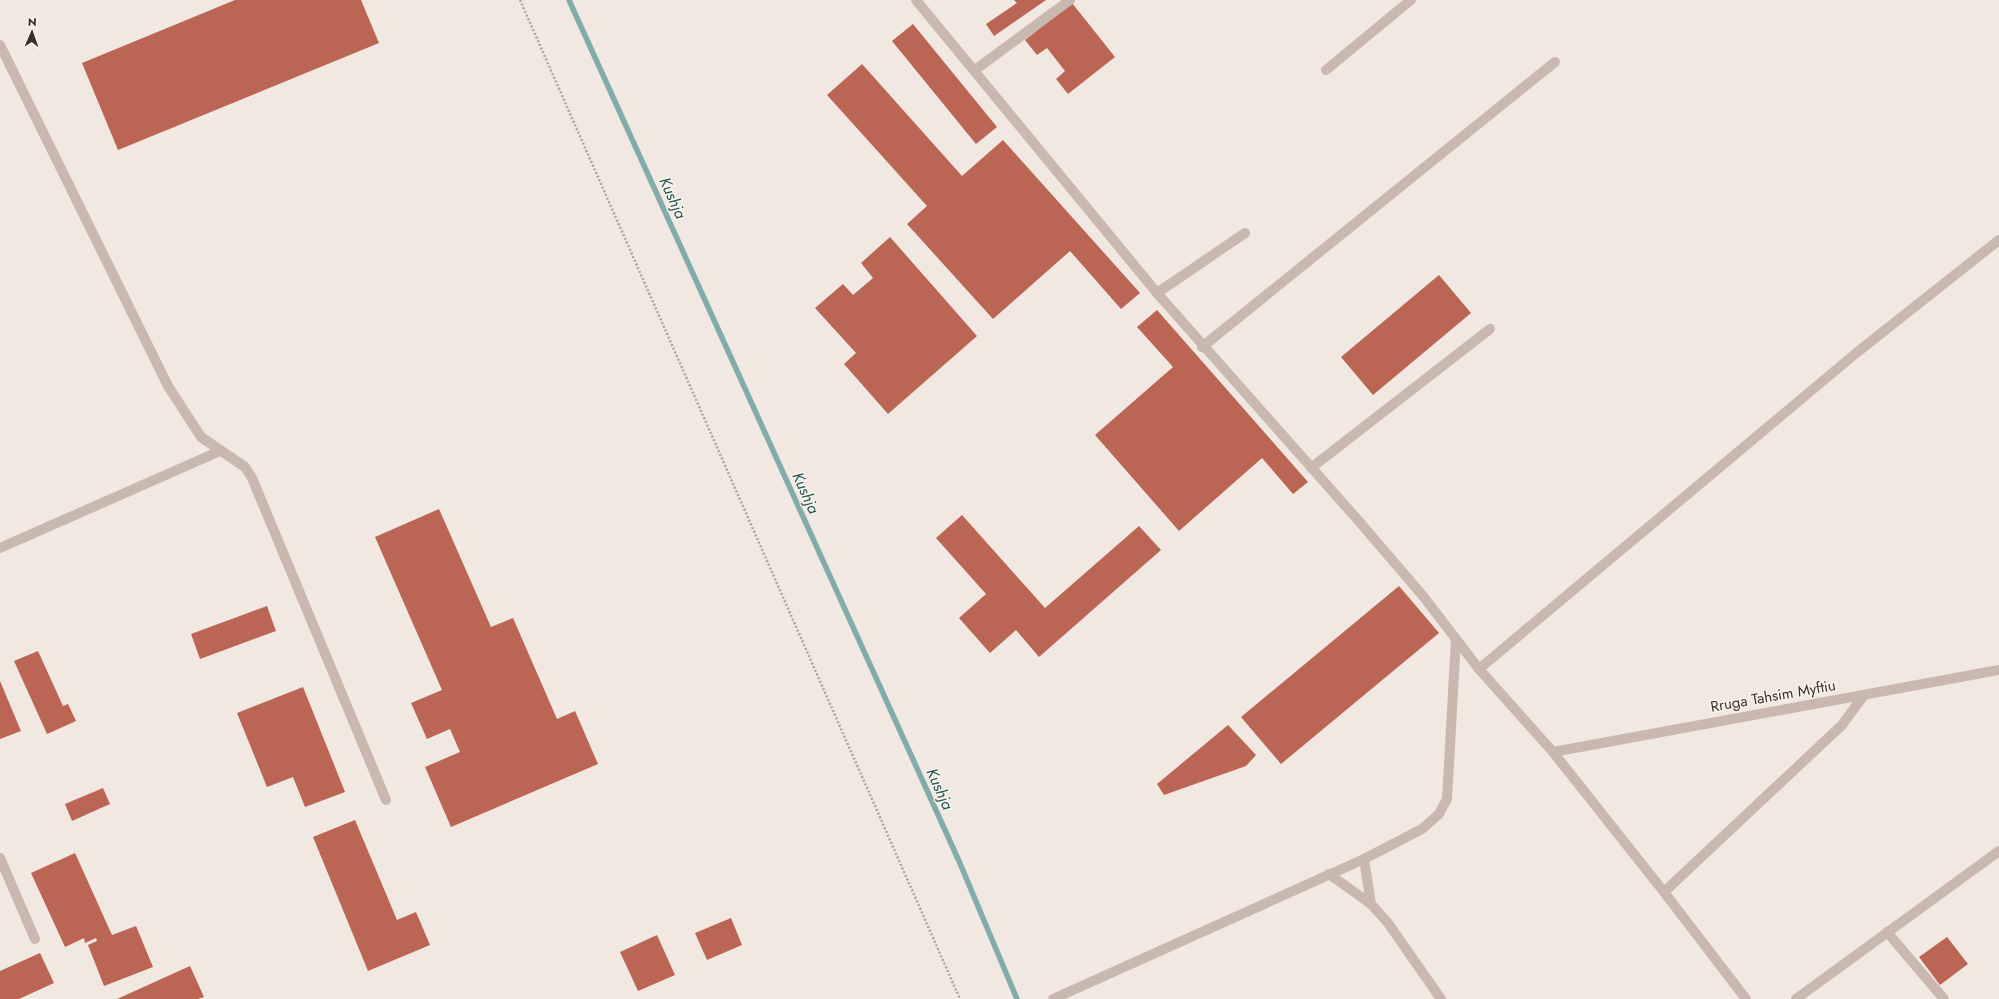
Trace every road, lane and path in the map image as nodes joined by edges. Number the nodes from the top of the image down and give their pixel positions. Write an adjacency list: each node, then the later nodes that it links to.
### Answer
1 (520, 0): 32 (path)
2 (916, 0): 7 (street)
3 (1070, 0): 7 (street)
4 (1411, 0): 8 (street)
5 (0, 45): 14 (street)
6 (1555, 62): 13 (street)
7 (975, 70): 11 (street)
8 (1326, 70)
9 (1245, 233): 11 (street)
10 (1999, 240): 18 (street)
11 (1157, 293): 13 (street)
12 (1490, 329): 15 (street)
13 (1202, 347): 15 (street)
14 (220, 451): 16 (street); 22 (street)
15 (1311, 468): 17 (street)
16 (0, 548)
17 (1456, 639): 18 (street); 25 (street)
18 (1479, 669): 21 (street)
19 (1999, 670): 20 (street, Rruga Tahsim Myftiu)
20 (1864, 695): 21 (street, Rruga Tahsim Myftiu); 27 (street)
21 (1553, 752): 27 (street)
22 (386, 800)
23 (1999, 851): 29 (street)
24 (0, 858): 30 (street)
25 (1364, 859): 26 (street); 28 (street)
26 (1329, 874): 28 (street); 31 (street)
27 (1664, 892): 34 (street)
28 (1371, 904): 33 (street)
29 (1887, 932): 35 (street); 36 (street)
30 (35, 939)
31 (1057, 998)
32 (960, 999)
33 (1441, 999)
34 (1746, 999)
35 (1796, 999)
36 (1944, 999)

